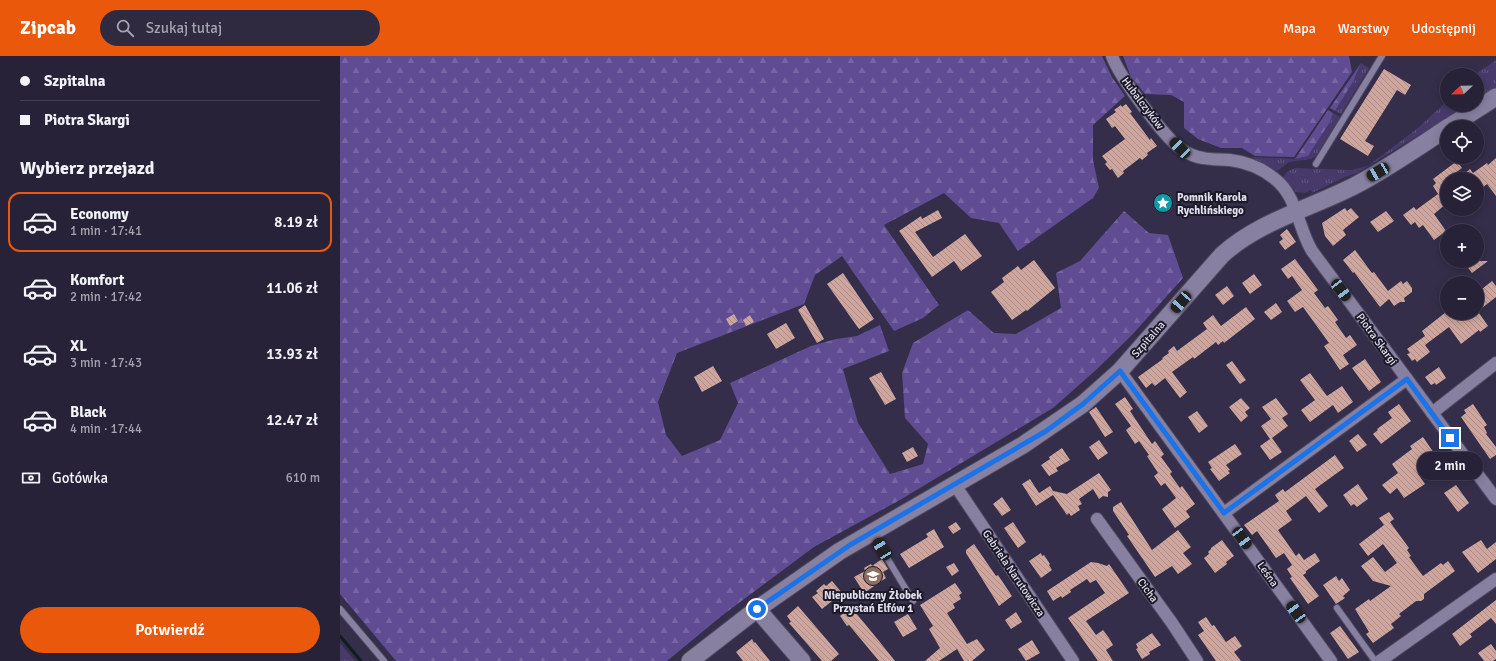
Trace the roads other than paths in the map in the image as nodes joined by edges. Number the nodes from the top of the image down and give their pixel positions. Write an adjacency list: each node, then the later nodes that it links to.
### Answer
1 (1112, 56): 7 (street, Hubalczyków)
2 (1382, 56): 6 (lane)
3 (1496, 97): 4 (street, Szpitalna)
4 (1460, 120)
5 (1440, 133): 7 (street, Szpitalna)
6 (1316, 164)
7 (1296, 212): 9 (street, Szpitalna); 10 (street, Piotra Skargi)
8 (1496, 363): 11 (street)
9 (1120, 371): 12 (street, Szpitalna); 14 (street, Leśna)
10 (1407, 379): 11 (street, Piotra Skargi); 14 (street)
11 (1432, 413): 13 (street, Piotra Skargi)
12 (955, 484): 16 (street, Szpitalna); 25 (street, Gabriela Narutowicza)
13 (1496, 499)
14 (1224, 513): 27 (street, Leśna)
15 (1097, 519): 26 (street, Cicha)
16 (872, 532): 18 (lane); 21 (street, Szpitalna)
17 (1496, 579): 29 (street)
18 (913, 601)
19 (1337, 608): 28 (lane)
20 (340, 609): 22 (lane)
21 (757, 609): 23 (street, Szpitalna); 24 (street)
22 (384, 661)
23 (690, 661)
24 (802, 661)
25 (1072, 661)
26 (1197, 661)
27 (1331, 661)
28 (1376, 661)
29 (1380, 661)

